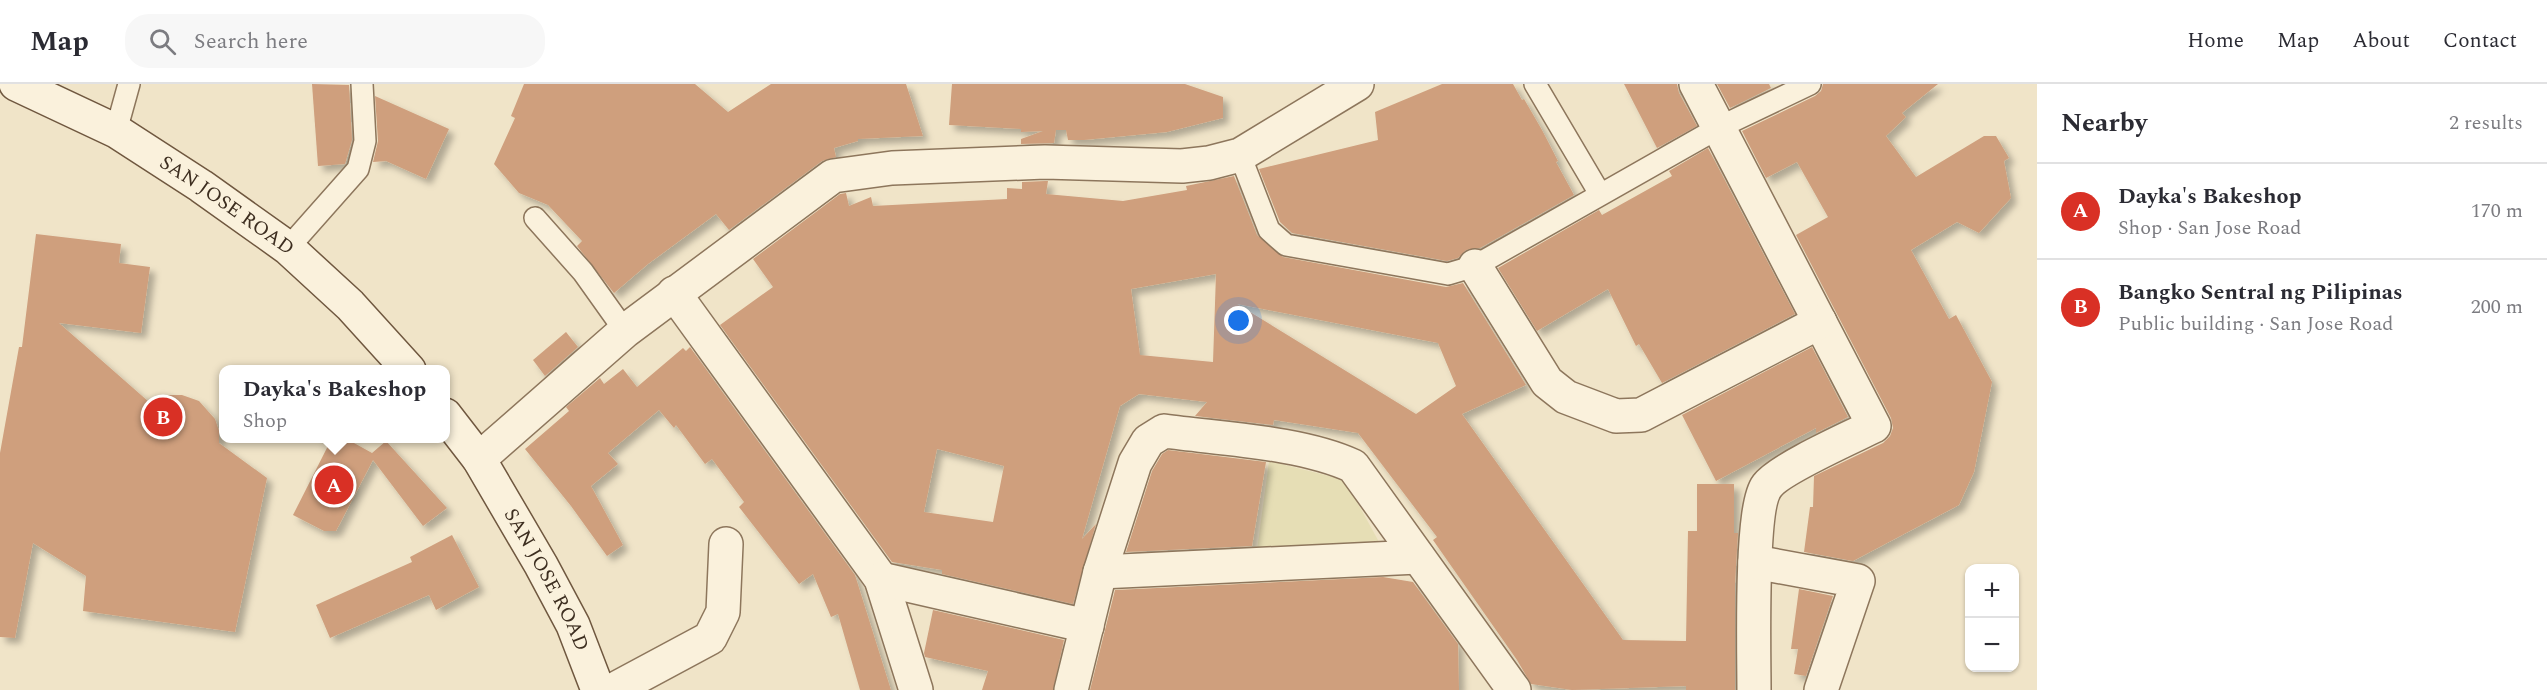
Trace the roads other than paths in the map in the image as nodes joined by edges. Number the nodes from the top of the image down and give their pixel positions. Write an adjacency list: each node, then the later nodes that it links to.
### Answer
1 (16, 84): 9 (street, SAN JOSE ROAD)
2 (129, 84): 9 (lane)
3 (362, 84): 13 (lane)
4 (1534, 84): 11 (lane)
5 (1695, 84): 8 (street)
6 (1810, 84): 8 (lane)
7 (1343, 88): 10 (street)
8 (1720, 127): 11 (lane); 16 (street)
9 (116, 131): 13 (street, SAN JOSE ROAD)
10 (1240, 155): 14 (lane); 15 (street)
11 (1600, 194): 14 (lane)
12 (535, 218): 17 (lane)
13 (288, 248): 18 (street, SAN JOSE ROAD)
14 (1474, 266): 16 (street)
15 (674, 292): 17 (street); 25 (street)
16 (1820, 322): 23 (street)
17 (625, 331): 20 (street)
18 (405, 365)
19 (450, 421): 20 (street, SAN JOSE ROAD)
20 (479, 459): 27 (street, SAN JOSE ROAD)
21 (726, 544): 28 (street)
22 (1418, 556): 24 (street); 24 (street); 31 (street)
23 (1755, 562): 32 (street); 33 (street)
24 (1100, 572): 26 (street)
25 (881, 579): 26 (street); 29 (street)
26 (1087, 626): 30 (street)
27 (598, 690)
28 (613, 690)
29 (916, 690)
30 (1071, 690)
31 (1514, 690)
32 (1754, 690)
33 (1821, 690)

